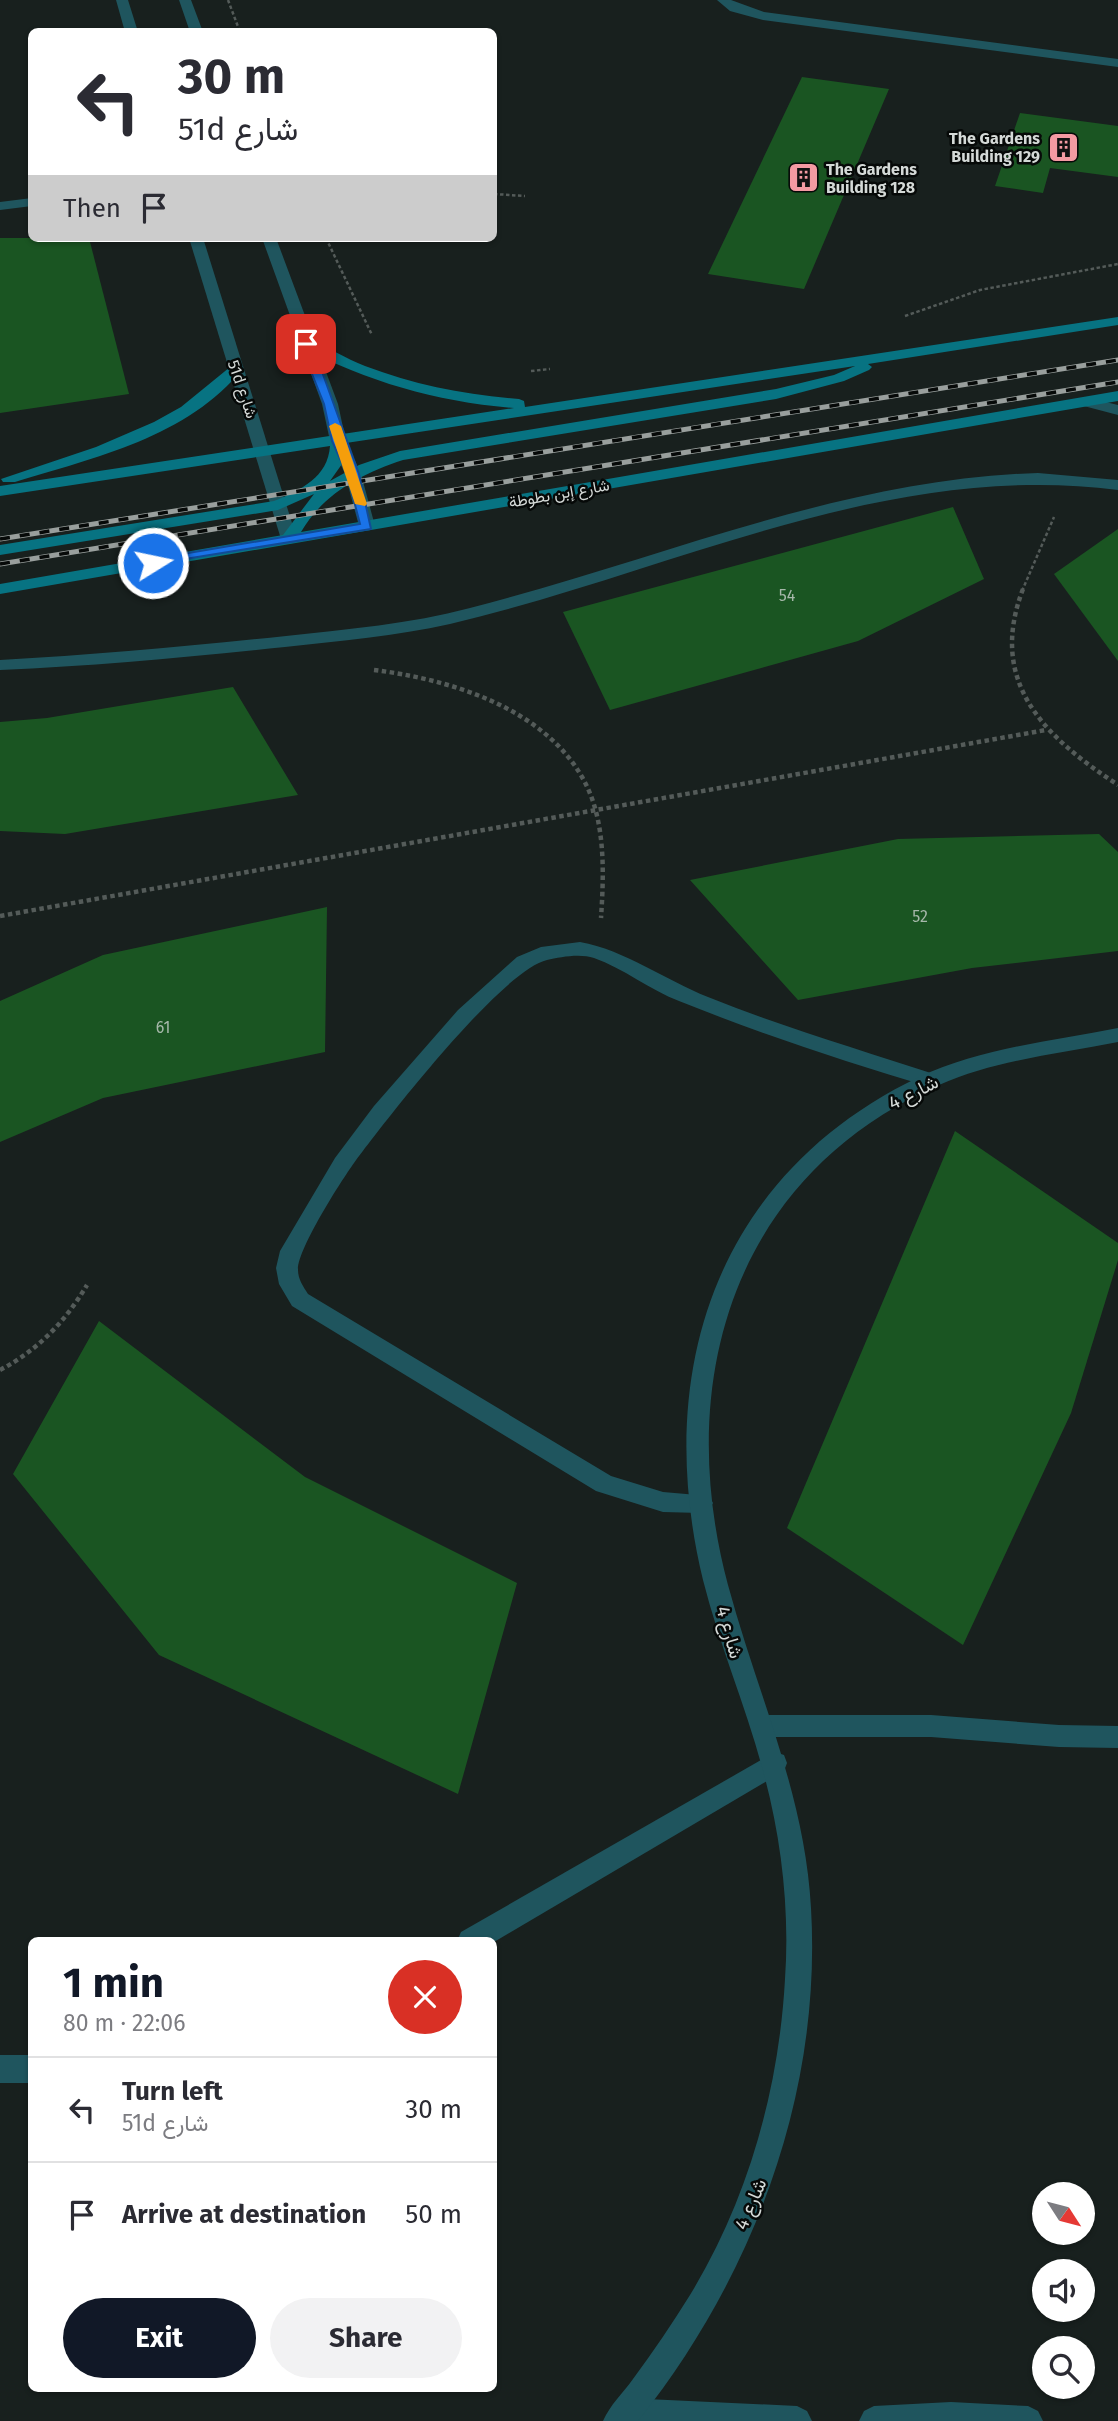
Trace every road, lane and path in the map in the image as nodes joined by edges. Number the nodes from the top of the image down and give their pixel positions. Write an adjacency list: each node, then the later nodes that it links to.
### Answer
1 (122, 0): 5 (street)
2 (186, 0): 6 (street)
3 (228, 0): 7 (path)
4 (723, 0): 8 (street)
5 (131, 28)
6 (196, 28)
7 (238, 28)
8 (1118, 63)
9 (497, 194): 10 (path)
10 (525, 196)
11 (28, 202): 12 (street)
12 (0, 206)
13 (197, 242): 21 (street, 51d شارع)
14 (271, 242): 19 (street)
15 (328, 242): 24 (path)
16 (1118, 264): 17 (path)
17 (898, 318)
18 (1118, 321): 20 (main road)
19 (306, 344): 24 (main road); 29 (street)
20 (884, 356): 27 (main road); 31 (main road)
21 (235, 368): 30 (street, 51d شارع); 32 (main road)
22 (560, 369): 23 (path)
23 (519, 370)
24 (394, 383): 27 (main road)
25 (1118, 396): 26 (main road, شارع إبن بطوطة)
26 (1085, 402): 28 (street); 37 (main road, شارع إبن بطوطة)
27 (559, 406): 29 (main road)
28 (1118, 410)
29 (338, 441): 30 (main road); 31 (street); 35 (main road)
30 (261, 452): 34 (main road); 35 (street, 51d شارع)
31 (353, 474): 37 (street); 38 (main road)
32 (0, 482)
33 (1118, 485): 41 (street)
34 (0, 491)
35 (278, 505): 38 (street, 51d شارع); 39 (main road)
36 (1055, 514): 43 (path)
37 (367, 526): 38 (main road, شارع إبن بطوطة)
38 (289, 539): 40 (main road, شارع إبن بطوطة)
39 (0, 550)
40 (0, 589)
41 (0, 665)
42 (369, 670): 45 (path)
43 (1045, 730): 44 (path); 45 (path)
44 (1118, 785)
45 (594, 810): 46 (path); 47 (path)
46 (0, 916)
47 (598, 952): 49 (street); 52 (street)
48 (1118, 1035): 49 (street, شارع 4)
49 (930, 1080): 52 (street, شارع 4)
50 (87, 1285): 51 (path)
51 (0, 1370)
52 (701, 1503): 53 (street, شارع 4)
53 (764, 1726): 54 (street); 55 (street, شارع 4)
54 (1118, 1737)
55 (775, 1763): 56 (street); 59 (street, شارع 4)
56 (477, 1937)
57 (28, 2068): 58 (street)
58 (0, 2069)
59 (621, 2417): 60 (street)
60 (797, 2421)
61 (874, 2421): 62 (street)
62 (1028, 2421)

